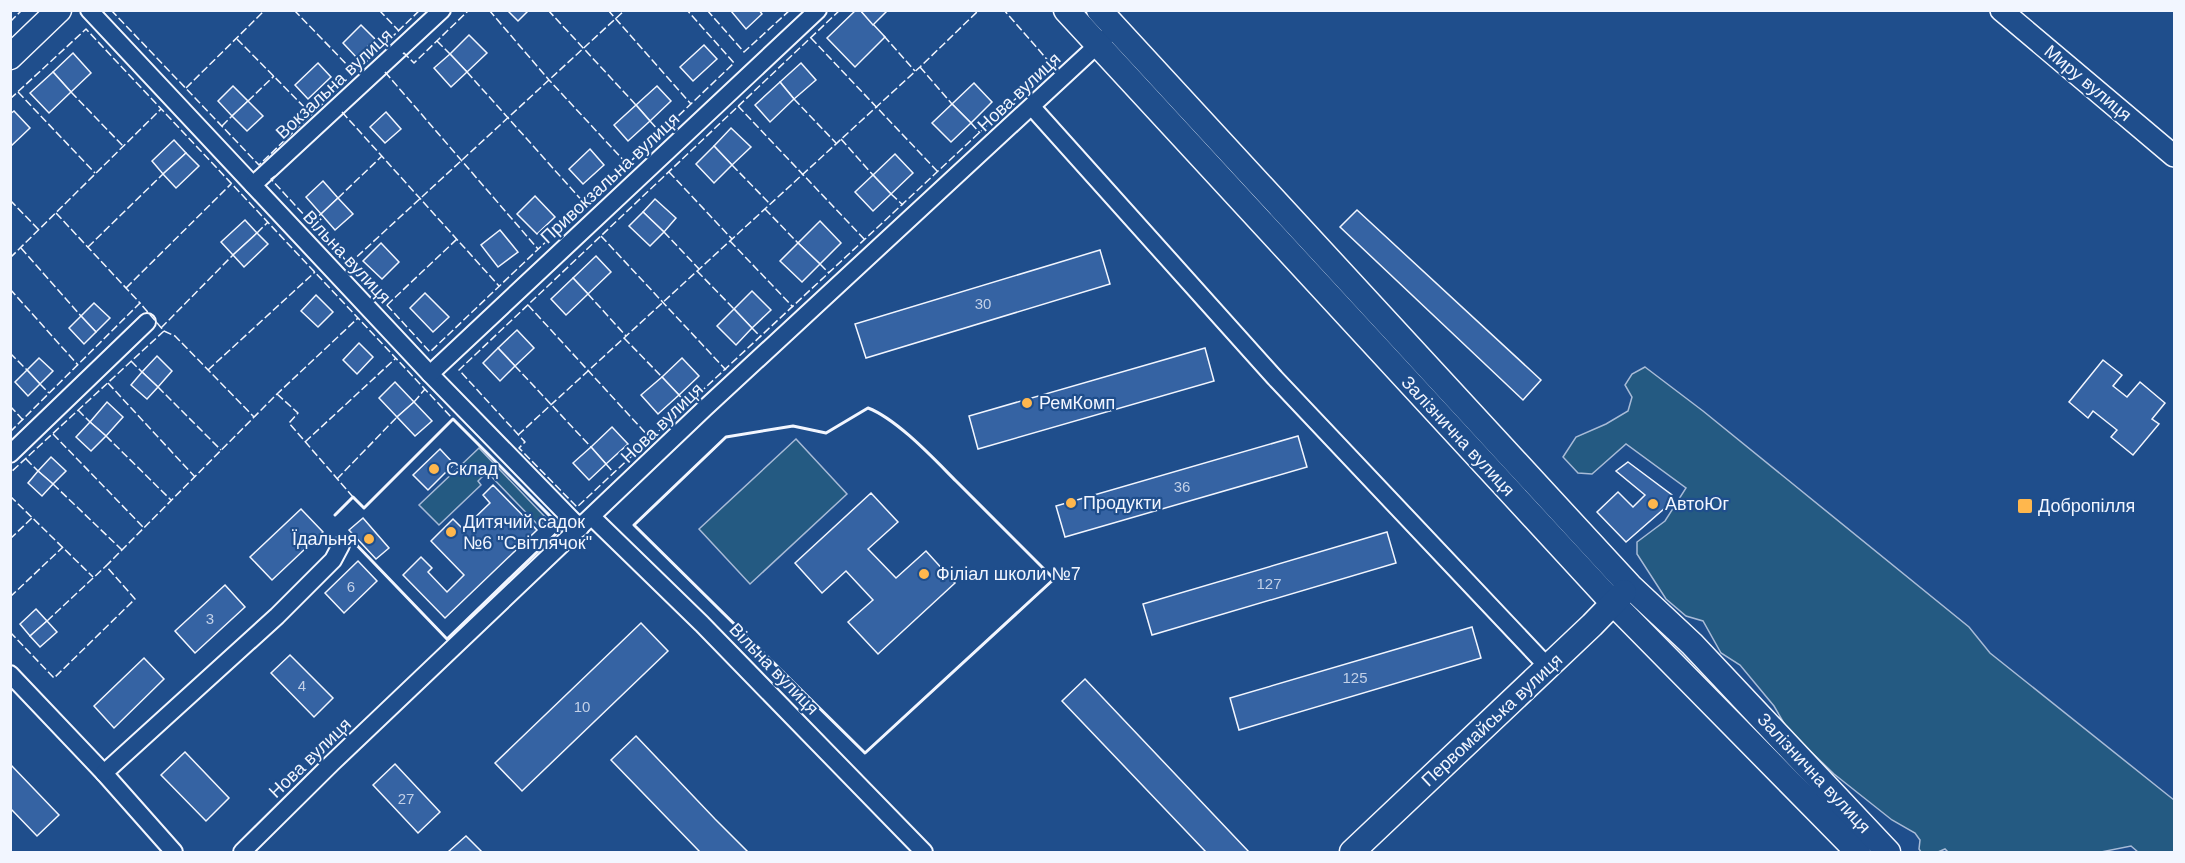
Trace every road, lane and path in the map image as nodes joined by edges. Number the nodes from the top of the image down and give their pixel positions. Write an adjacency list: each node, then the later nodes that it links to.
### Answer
1 (59, 10): 9 (main road)
2 (89, 10): 12 (street, Вільна вулиця)
3 (442, 10): 12 (street, Вокзальна вулиця)
4 (818, 10): 14 (street, Привокзальна вулиця)
5 (1065, 10): 8 (main road, Залізнична вулиця)
6 (2001, 10): 11 (street, Миру вулиця)
7 (1107, 19): 8 (street, Нова вулиця); 18 (main road, Залізнична вулиця)
8 (1097, 46): 10 (street, Нова вулиця); 19 (main road, Залізнична вулиця)
9 (10, 57)
10 (1032, 107): 16 (street, Нова вулиця); 20 (street)
11 (2175, 156)
12 (253, 185): 14 (street, Вільна вулиця)
13 (147, 322): 15 (street)
14 (429, 374): 16 (street, Вільна вулиця)
15 (10, 453)
16 (586, 523): 24 (street, Нова вулиця); 25 (street, Вільна вулиця)
17 (341, 545): 22 (street)
18 (1630, 586): 19 (main road, Первомайська вулиця); 28 (main road, Залізнична вулиця)
19 (1612, 602): 20 (main road, Первомайська вулиця); 27 (main road, Залізнична вулиця)
20 (1548, 667): 26 (main road, Первомайська вулиця)
21 (10, 674): 22 (street)
22 (104, 773): 23 (street)
23 (174, 852)
24 (242, 852)
25 (924, 852)
26 (1352, 852)
27 (1858, 852)
28 (1888, 852)

